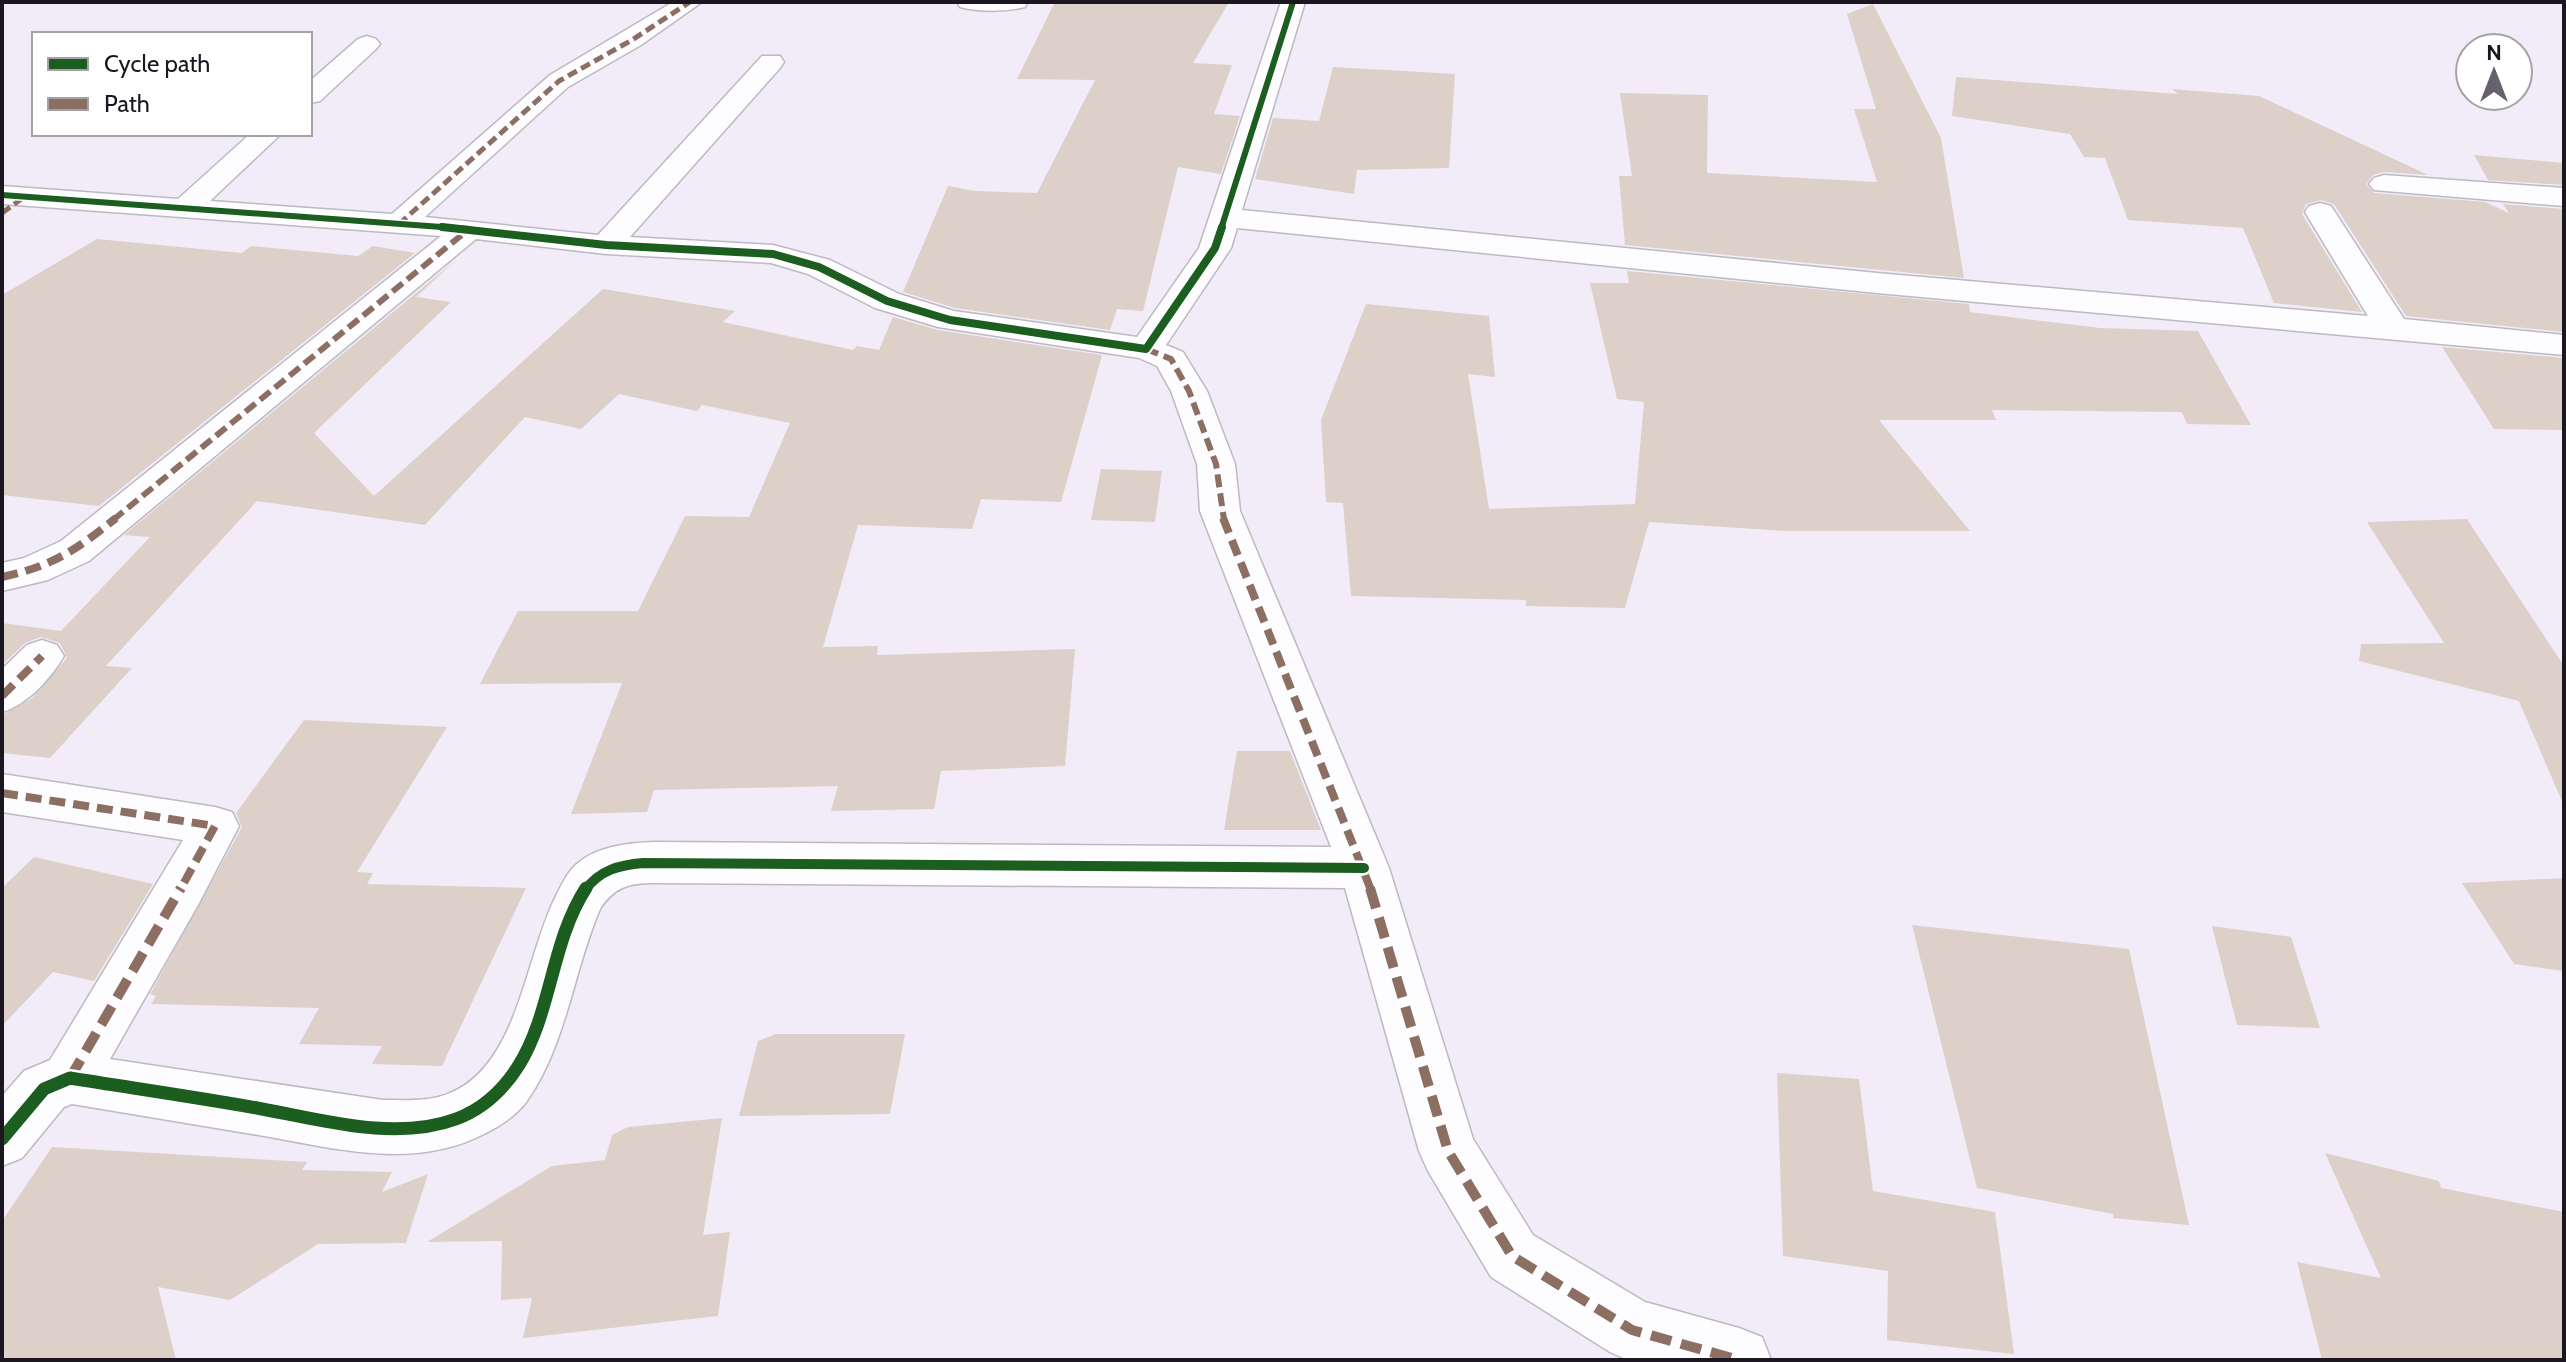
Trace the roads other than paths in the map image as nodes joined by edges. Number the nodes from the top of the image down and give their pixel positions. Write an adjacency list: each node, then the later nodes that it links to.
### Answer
1 (690, 2): 15 (street)
2 (969, 2): 3 (street)
3 (1016, 2)
4 (1293, 2): 14 (street)
5 (367, 44): 7 (street)
6 (771, 62): 17 (street)
7 (312, 93)
8 (265, 136): 12 (street)
9 (2384, 184): 10 (street)
10 (2564, 197)
11 (9, 202): 12 (street)
12 (183, 210): 15 (street)
13 (2320, 212): 18 (street)
14 (1223, 217): 18 (street); 20 (street)
15 (399, 224): 16 (street)
16 (469, 229): 17 (street); 21 (street)
17 (606, 245): 20 (street)
18 (2391, 325): 19 (street)
19 (2564, 345)
20 (1146, 349): 25 (street)
21 (2, 577)
22 (42, 656): 23 (street)
23 (2, 696)
24 (2, 793): 26 (street)
25 (1364, 868): 26 (street); 28 (street)
26 (70, 1078): 27 (street)
27 (2, 1139)
28 (1739, 1360)

